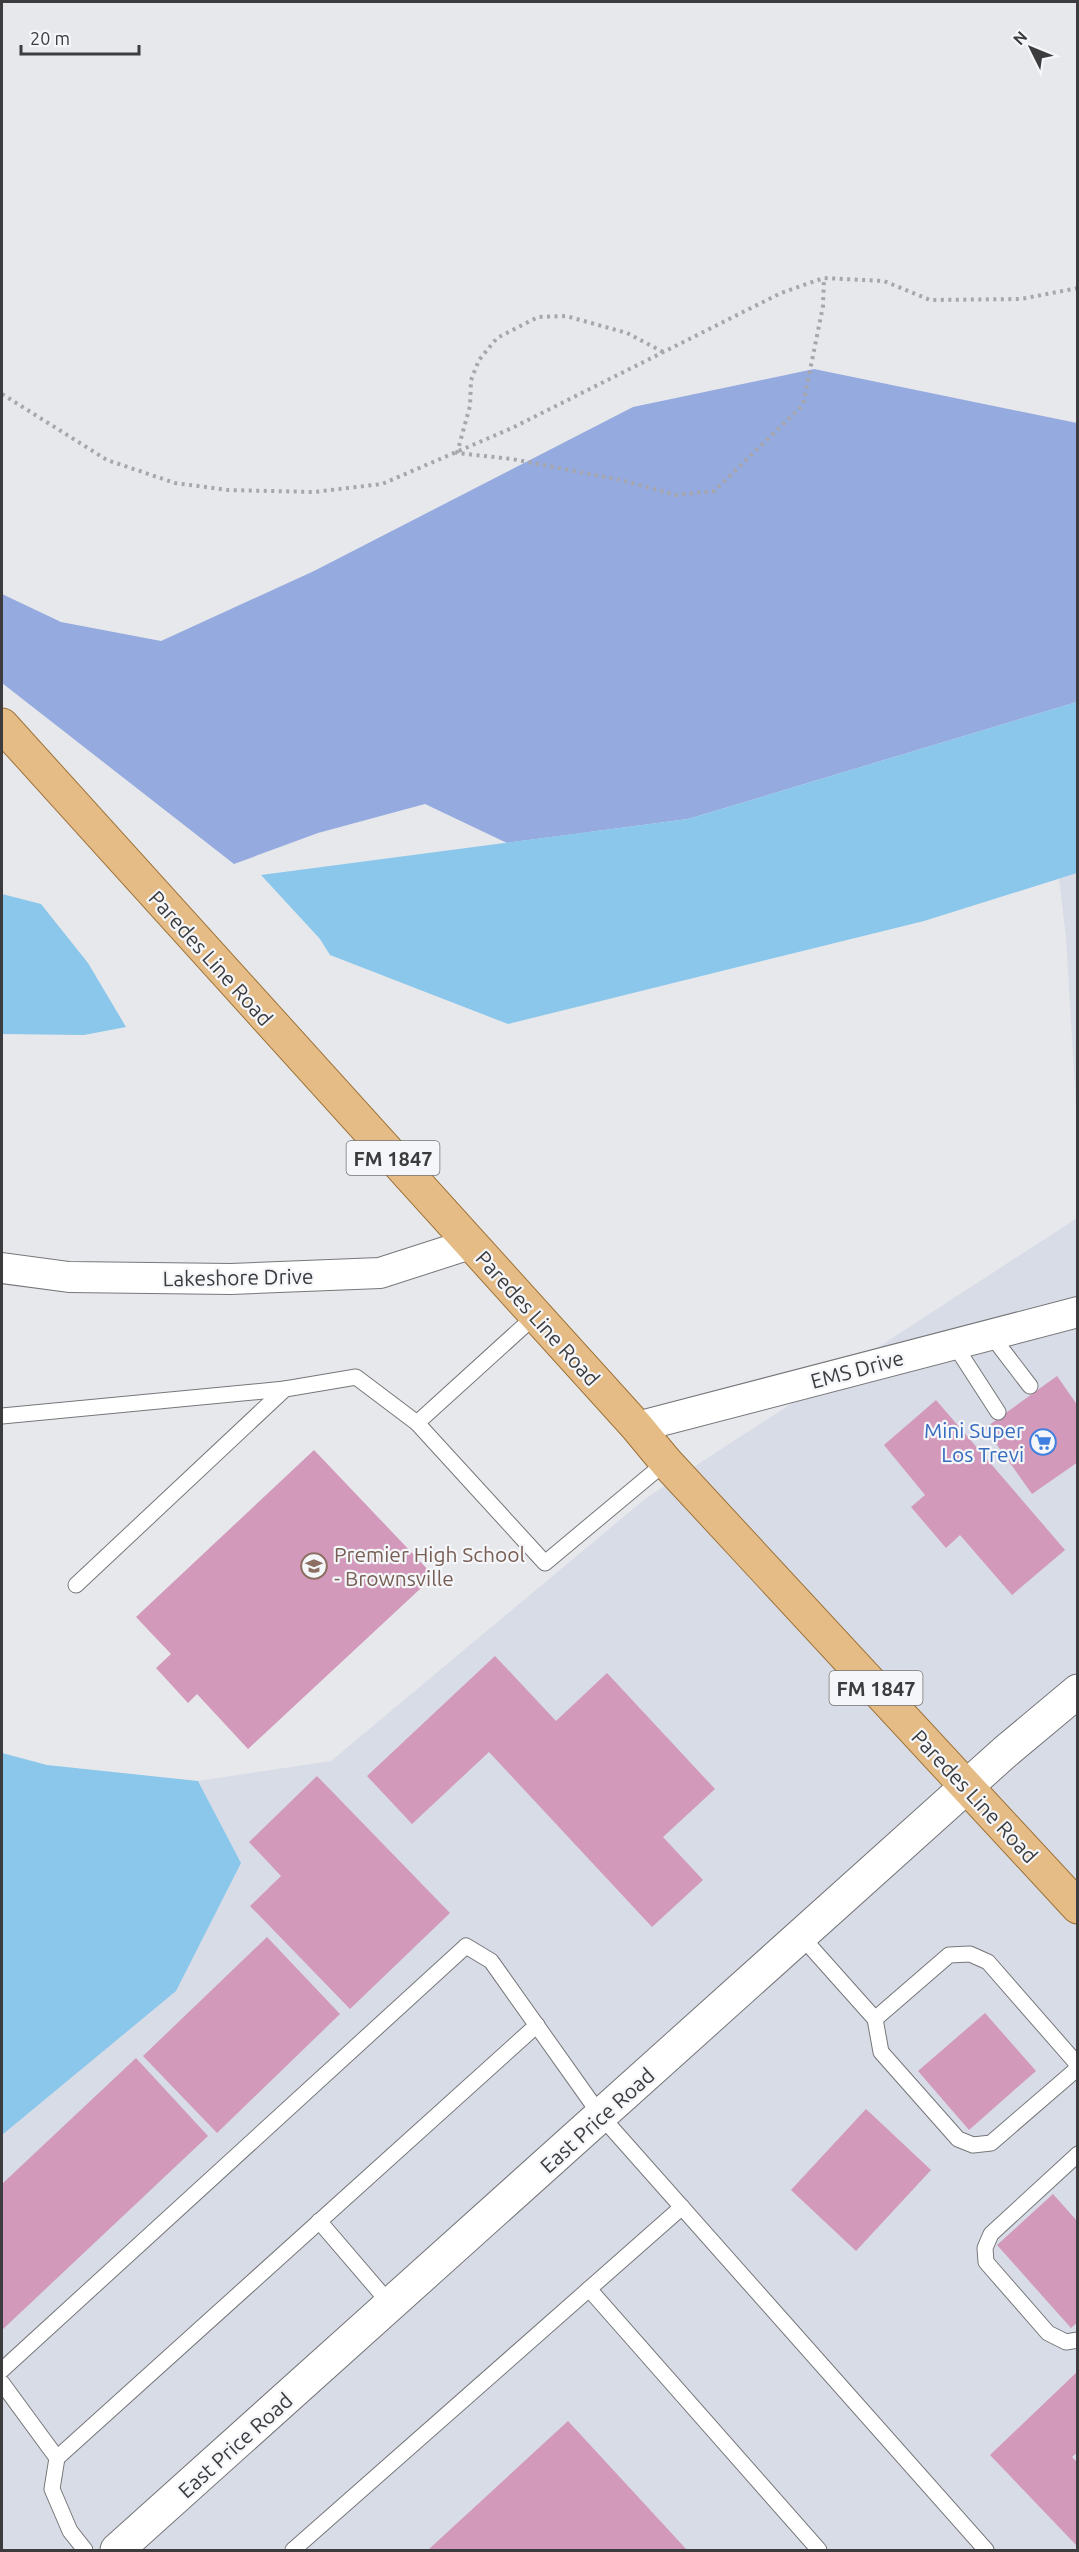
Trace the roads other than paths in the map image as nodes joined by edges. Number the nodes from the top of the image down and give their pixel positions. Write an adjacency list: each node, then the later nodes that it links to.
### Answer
1 (2, 725): 2 (main road, Paredes Line Road / FM 1847)
2 (470, 1244): 3 (street, Lakeshore Drive); 5 (main road, Paredes Line Road / FM 1847)
3 (2, 1268)
4 (1077, 1312): 6 (street, EMS Drive)
5 (536, 1316): 12 (lane); 13 (main road, Paredes Line Road / FM 1847)
6 (991, 1335): 7 (street, EMS Drive); 8 (lane)
7 (954, 1344): 10 (lane); 13 (street, EMS Drive)
8 (1030, 1386)
9 (285, 1389): 11 (lane); 12 (lane); 15 (lane)
10 (998, 1412)
11 (2, 1416)
12 (417, 1423): 14 (lane)
13 (638, 1427): 14 (main road, Paredes Line Road / FM 1847)
14 (666, 1462): 17 (main road, Paredes Line Road / FM 1847)
15 (76, 1585)
16 (1077, 1691): 17 (main road, East Price Road)
17 (968, 1786): 18 (main road, Paredes Line Road / FM 1847); 19 (main road, East Price Road)
18 (1077, 1907)
19 (801, 1936): 20 (lane); 23 (main road, East Price Road)
20 (875, 2019): 22 (lane); 22 (lane)
21 (537, 2025): 23 (lane); 26 (lane); 30 (lane)
22 (1077, 2067)
23 (601, 2116): 25 (lane); 28 (main road, East Price Road)
24 (1077, 2154): 29 (lane)
25 (682, 2207): 27 (lane); 37 (lane)
26 (319, 2222): 28 (lane); 32 (lane)
27 (589, 2289): 35 (lane); 36 (lane)
28 (392, 2305): 34 (main road, East Price Road)
29 (1077, 2340)
30 (2, 2370)
31 (2, 2383): 32 (lane)
32 (57, 2458): 33 (lane)
33 (85, 2550)
34 (117, 2550)
35 (293, 2550)
36 (819, 2550)
37 (986, 2550)

